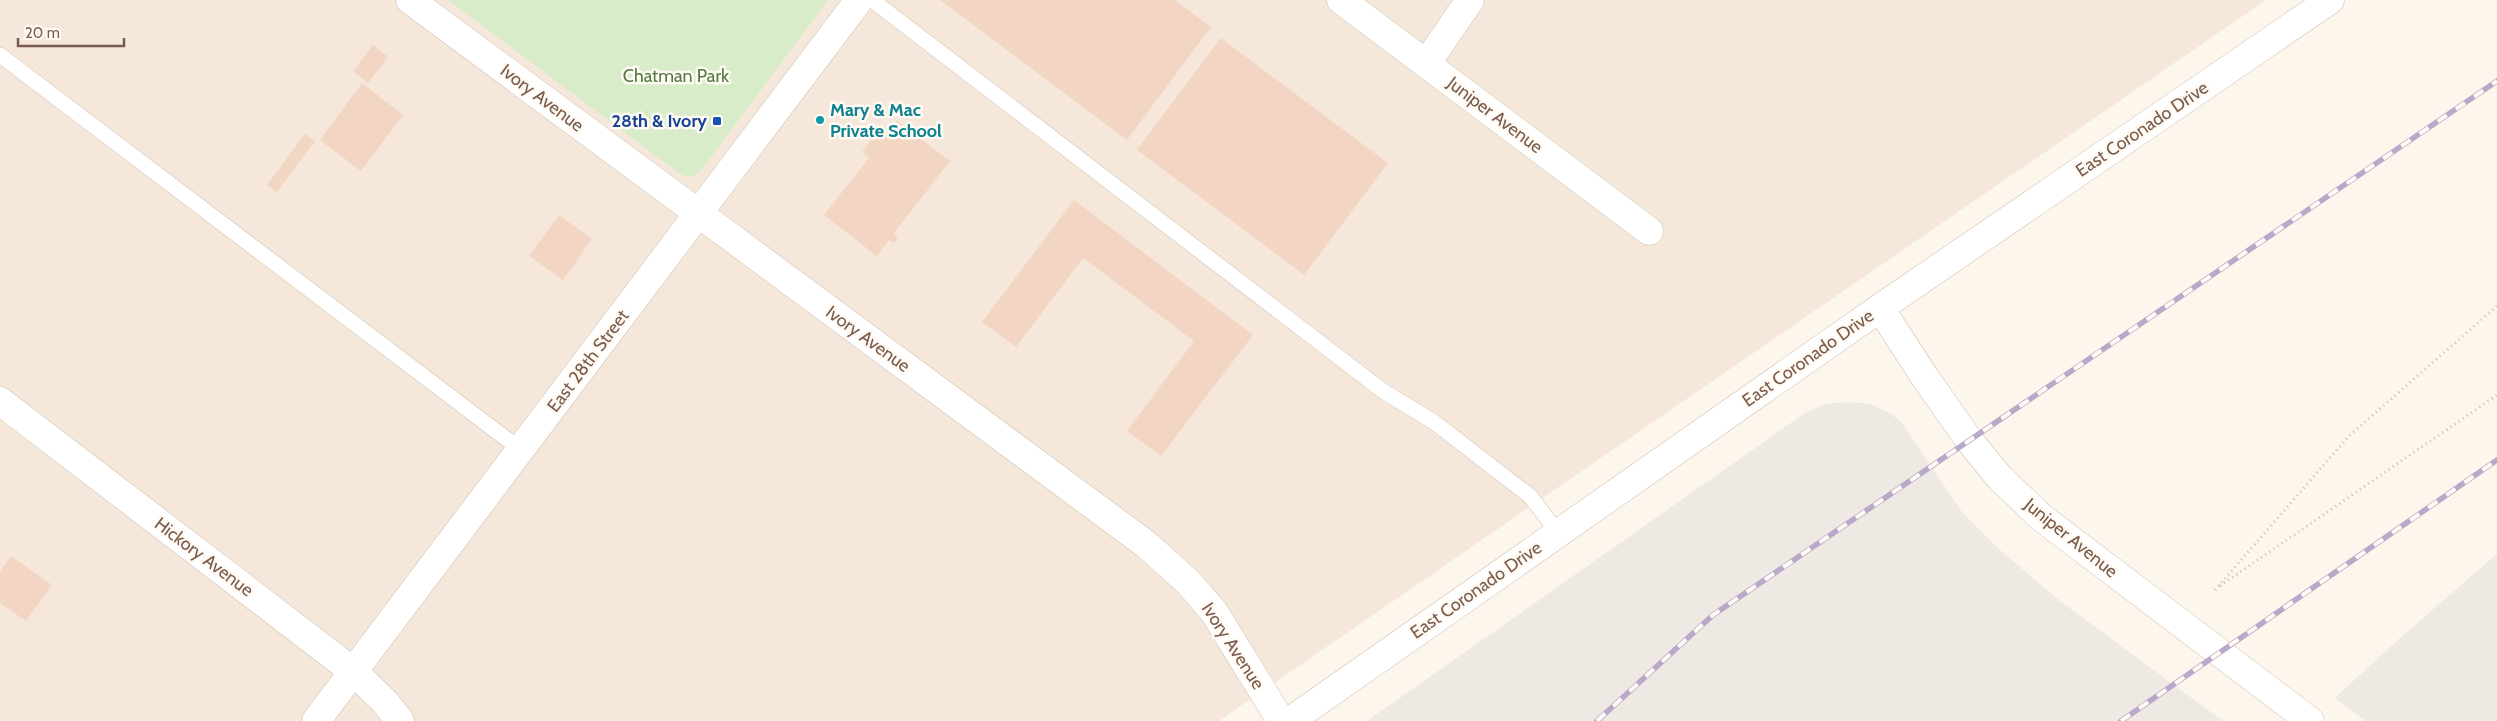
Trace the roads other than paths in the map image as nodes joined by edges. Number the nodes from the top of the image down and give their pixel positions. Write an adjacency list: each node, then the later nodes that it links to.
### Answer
1 (410, 0): 9 (street, Ivory Avenue)
2 (859, 0): 9 (street, East 28th Street)
3 (872, 0): 14 (lane)
4 (1341, 0): 8 (street, Juniper Avenue)
5 (1470, 0): 8 (street)
6 (2330, 0): 11 (street, East Coronado Drive)
7 (0, 55): 13 (lane)
8 (1426, 64): 10 (street, Juniper Avenue)
9 (698, 214): 13 (street, East 28th Street); 18 (street, Ivory Avenue)
10 (1650, 231)
11 (1880, 308): 14 (street, East Coronado Drive); 20 (street, Juniper Avenue)
12 (0, 401): 15 (street, Hickory Avenue)
13 (521, 450): 15 (street, East 28th Street)
14 (1558, 533): 19 (street, East Coronado Drive)
15 (354, 672): 16 (street, East 28th Street); 17 (street, Hickory Avenue)
16 (316, 721)
17 (400, 721)
18 (1281, 721)
19 (1290, 721)
20 (2310, 721)

